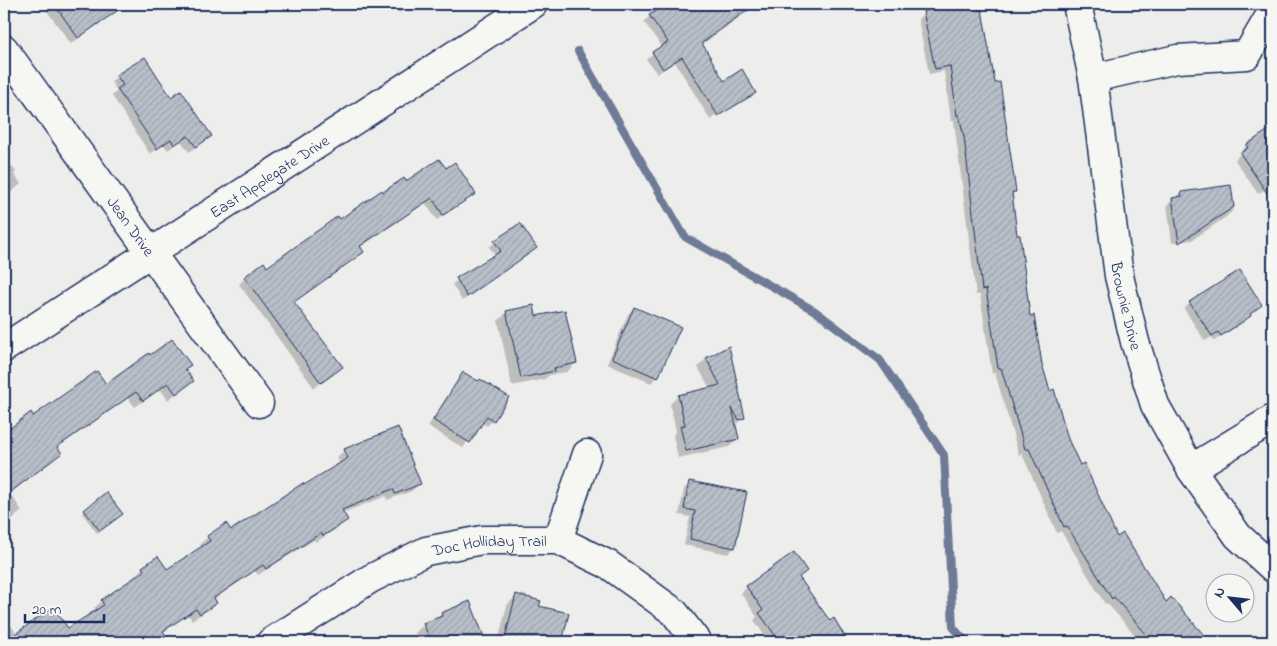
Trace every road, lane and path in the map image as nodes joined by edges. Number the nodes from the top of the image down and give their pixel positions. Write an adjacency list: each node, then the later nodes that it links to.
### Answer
1 (533, 4): 6 (street, East Applegate Drive)
2 (1078, 4): 5 (street, Brownie Drive)
3 (1268, 19): 5 (street)
4 (4, 49): 6 (street, Jean Drive)
5 (1093, 78): 11 (street, Brownie Drive)
6 (150, 253): 7 (street, East Applegate Drive); 8 (street, Jean Drive)
7 (4, 348)
8 (259, 402)
9 (1273, 419): 11 (street)
10 (587, 454): 12 (street)
11 (1191, 469): 13 (street, Brownie Drive)
12 (558, 540): 14 (street, Doc Holliday Trail); 15 (street, Doc Holliday Trail)
13 (1273, 568)
14 (271, 642)
15 (697, 642)

